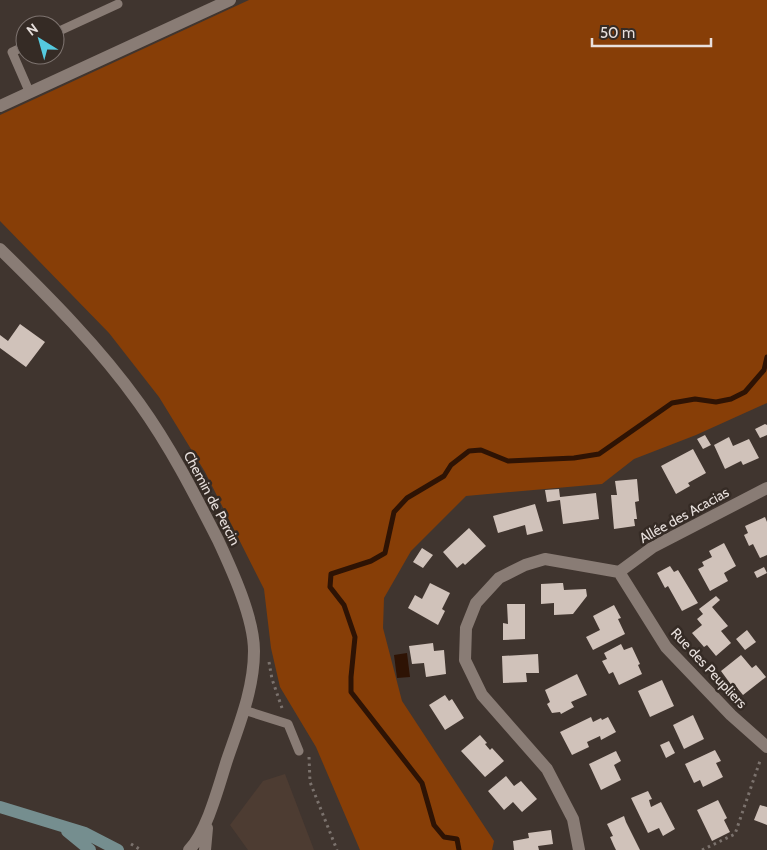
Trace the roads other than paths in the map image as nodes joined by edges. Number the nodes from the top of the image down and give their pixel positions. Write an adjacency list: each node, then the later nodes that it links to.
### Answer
1 (230, 0): 5 (street)
2 (118, 4): 3 (lane)
3 (65, 28)
4 (18, 65): 5 (lane)
5 (29, 91): 6 (street)
6 (0, 106)
7 (0, 248): 10 (street, Chemin de Percin)
8 (767, 488): 9 (street, Allée des Acacias)
9 (619, 572): 12 (street, Rue des Peupliers); 20 (street)
10 (244, 710): 11 (lane); 14 (street, Chemin de Percin)
11 (300, 750)
12 (765, 750)
13 (0, 807): 15 (main road)
14 (209, 813): 18 (street, Chemin de Percin); 19 (street, Chemin de Percin)
15 (63, 828): 16 (main road); 17 (main road)
16 (90, 850)
17 (118, 850)
18 (189, 850)
19 (205, 850)
20 (579, 850)

